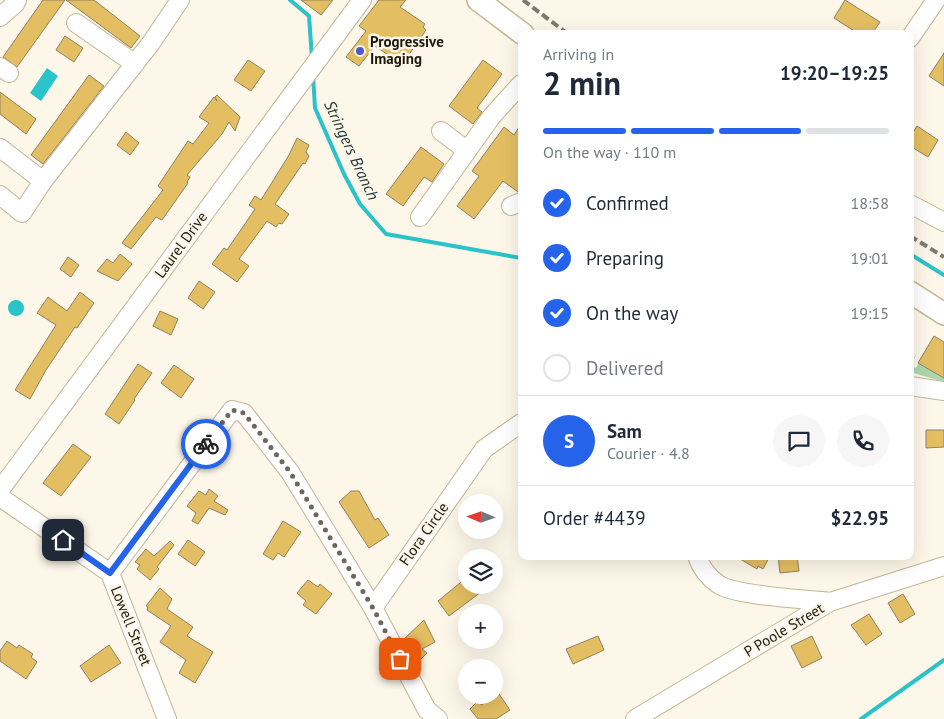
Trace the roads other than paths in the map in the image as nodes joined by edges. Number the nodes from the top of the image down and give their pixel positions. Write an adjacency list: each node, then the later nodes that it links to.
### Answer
1 (17, 0): 6 (street)
2 (180, 0): 10 (street)
3 (362, 0): 25 (street, Laurel Drive)
4 (478, 0): 8 (main road)
5 (936, 0): 9 (street)
6 (0, 17)
7 (76, 23): 10 (street)
8 (518, 30)
9 (914, 32)
10 (135, 64): 15 (street)
11 (518, 87): 14 (street)
12 (441, 131): 14 (street)
13 (1, 150): 15 (street)
14 (466, 150): 18 (street)
15 (43, 181): 16 (street)
16 (0, 195)
17 (914, 206): 19 (street)
18 (420, 217)
19 (944, 222)
20 (914, 295): 21 (main road)
21 (944, 314)
22 (914, 387): 23 (street)
23 (944, 391)
24 (518, 425): 31 (street, Flora Circle)
25 (0, 490)
26 (0, 497): 29 (street, Lowell Street)
27 (698, 560): 30 (street)
28 (944, 566): 30 (street, P Poole Street)
29 (110, 573): 31 (street); 32 (street, Lowell Street)
30 (830, 602): 34 (street, P Poole Street)
31 (373, 608): 33 (street)
32 (167, 719)
33 (438, 719)
34 (635, 719)

